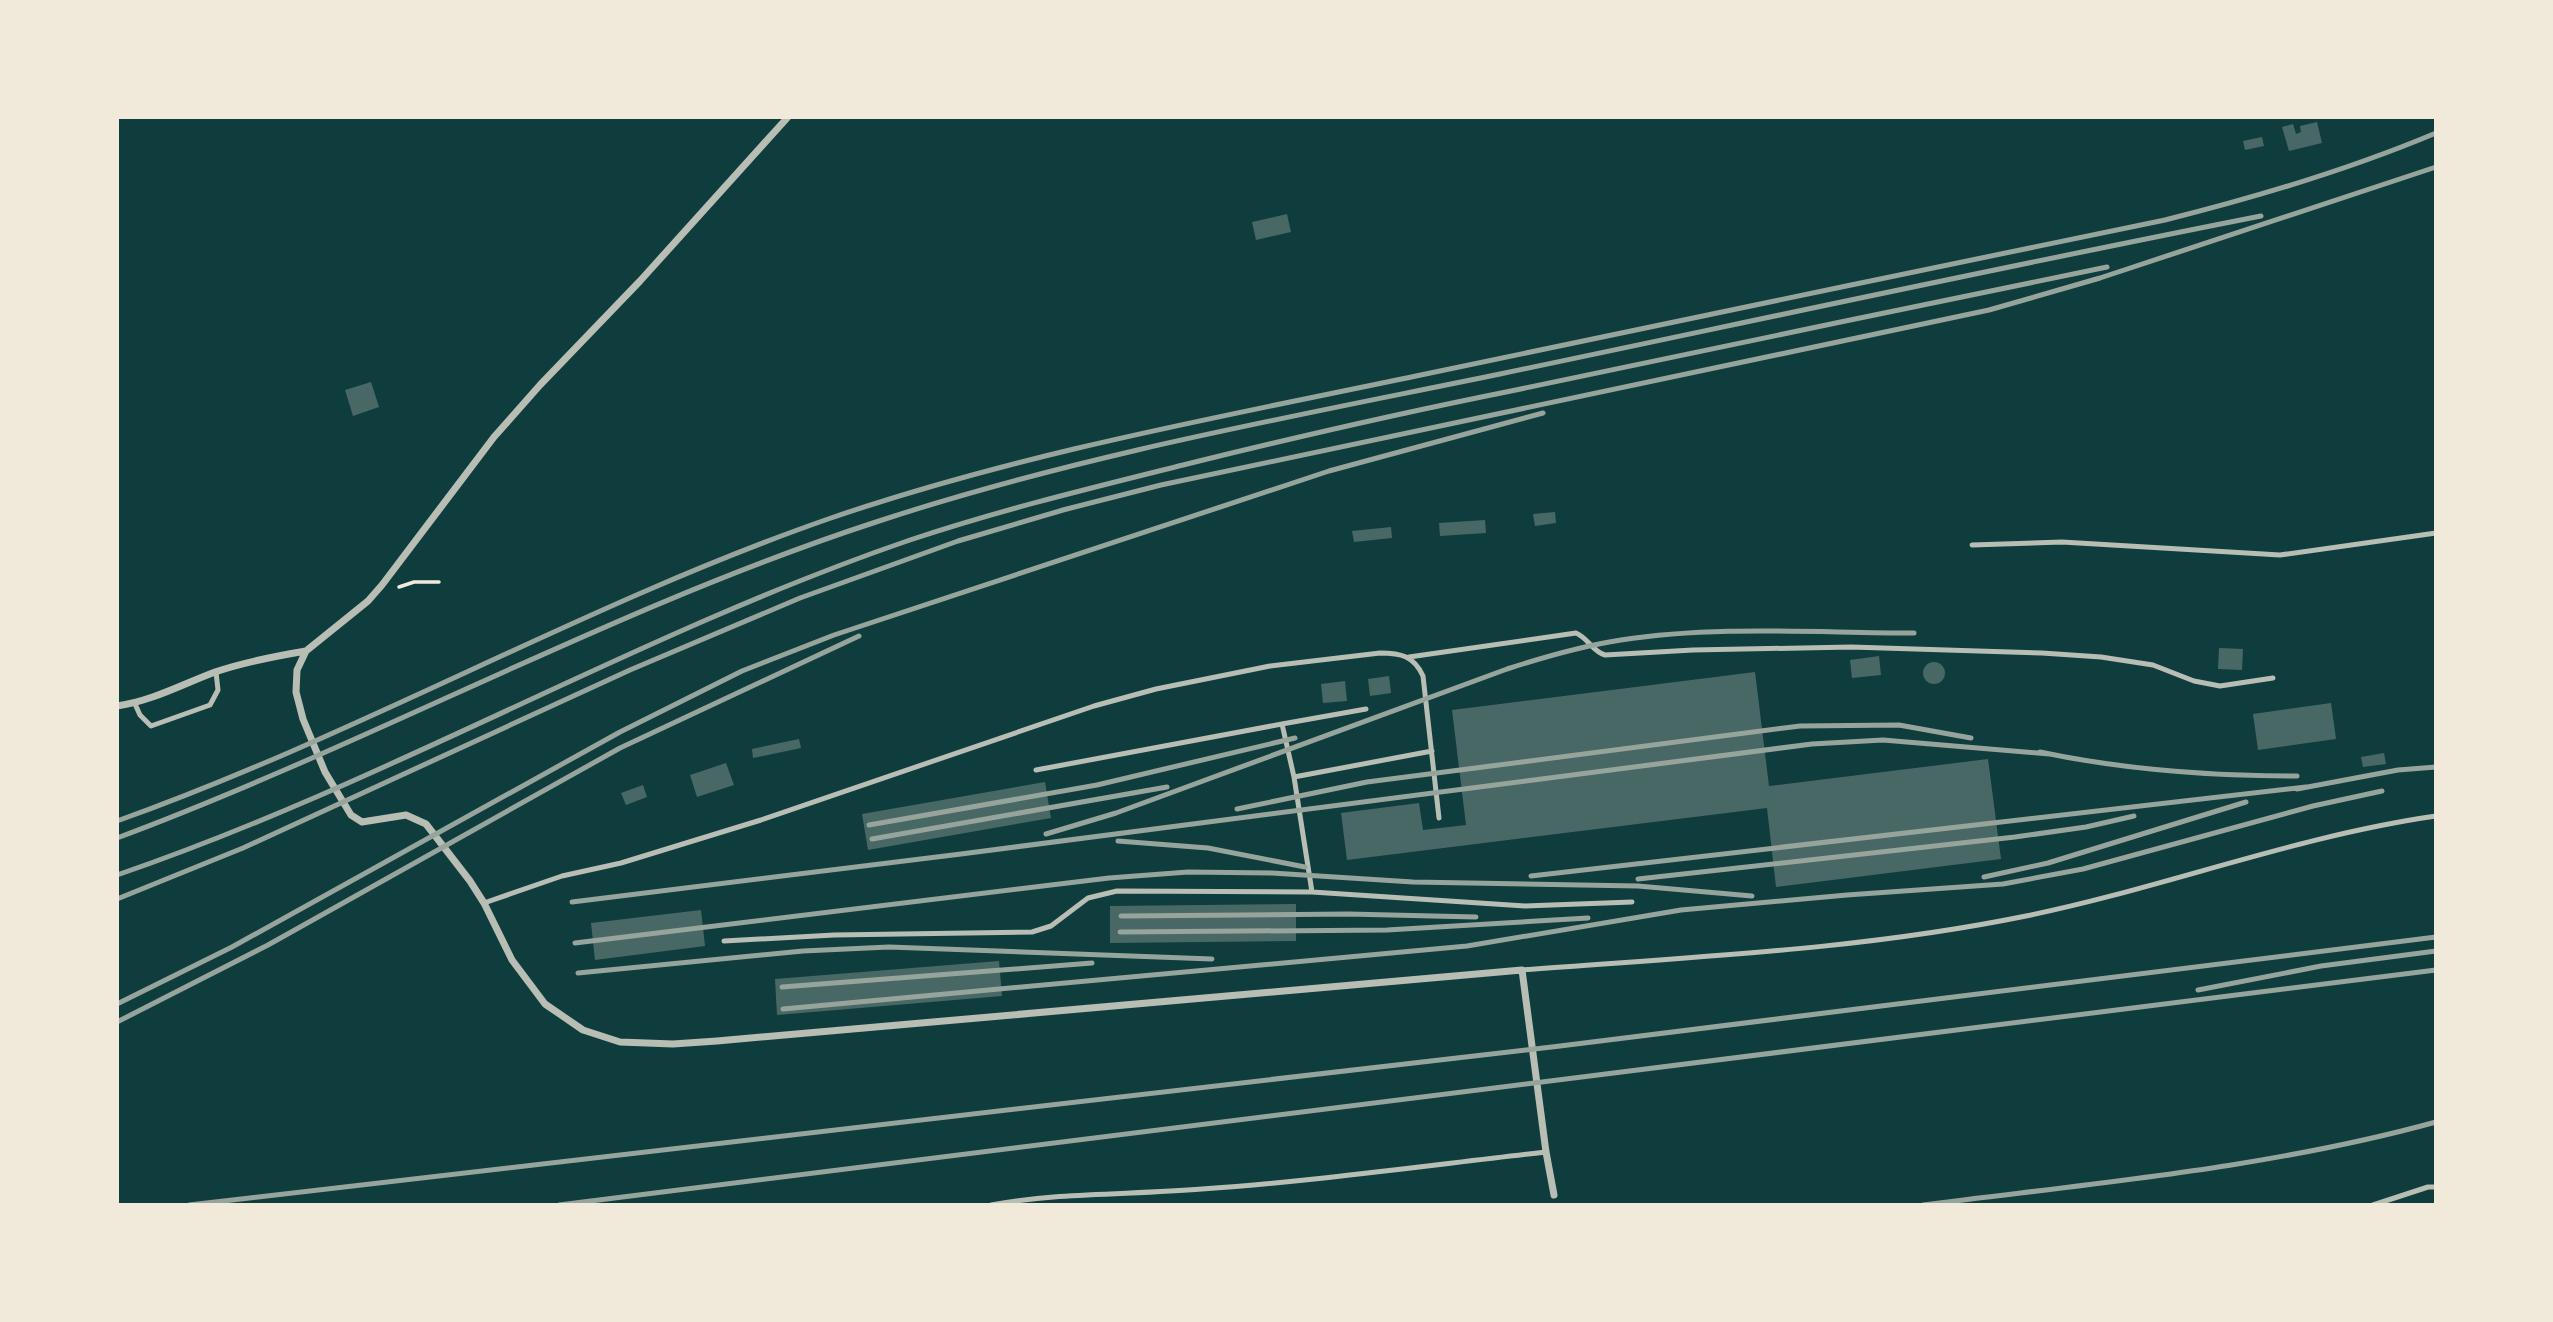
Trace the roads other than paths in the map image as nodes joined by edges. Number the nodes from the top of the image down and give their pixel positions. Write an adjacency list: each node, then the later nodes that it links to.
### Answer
1 (788, 117): 4 (street)
2 (2436, 533): 3 (lane)
3 (1972, 545)
4 (306, 651): 6 (street); 19 (street)
5 (1409, 657): 7 (lane); 12 (lane); 19 (lane)
6 (216, 672): 8 (street); 8 (lane)
7 (2273, 678)
8 (135, 704): 9 (street)
9 (117, 706)
10 (1366, 709): 11 (lane)
11 (1282, 724): 13 (lane); 14 (lane)
12 (1432, 751): 14 (lane); 16 (lane)
13 (1036, 770)
14 (1294, 777): 17 (lane)
15 (2436, 816): 21 (lane)
16 (1439, 818)
17 (1312, 892): 18 (lane); 20 (lane)
18 (1632, 902)
19 (484, 903): 21 (street)
20 (724, 941)
21 (1522, 970): 22 (street)
22 (1546, 1152): 24 (street); 25 (lane)
23 (2436, 1185): 26 (lane)
24 (1555, 1195)
25 (991, 1205)
26 (2373, 1205)

